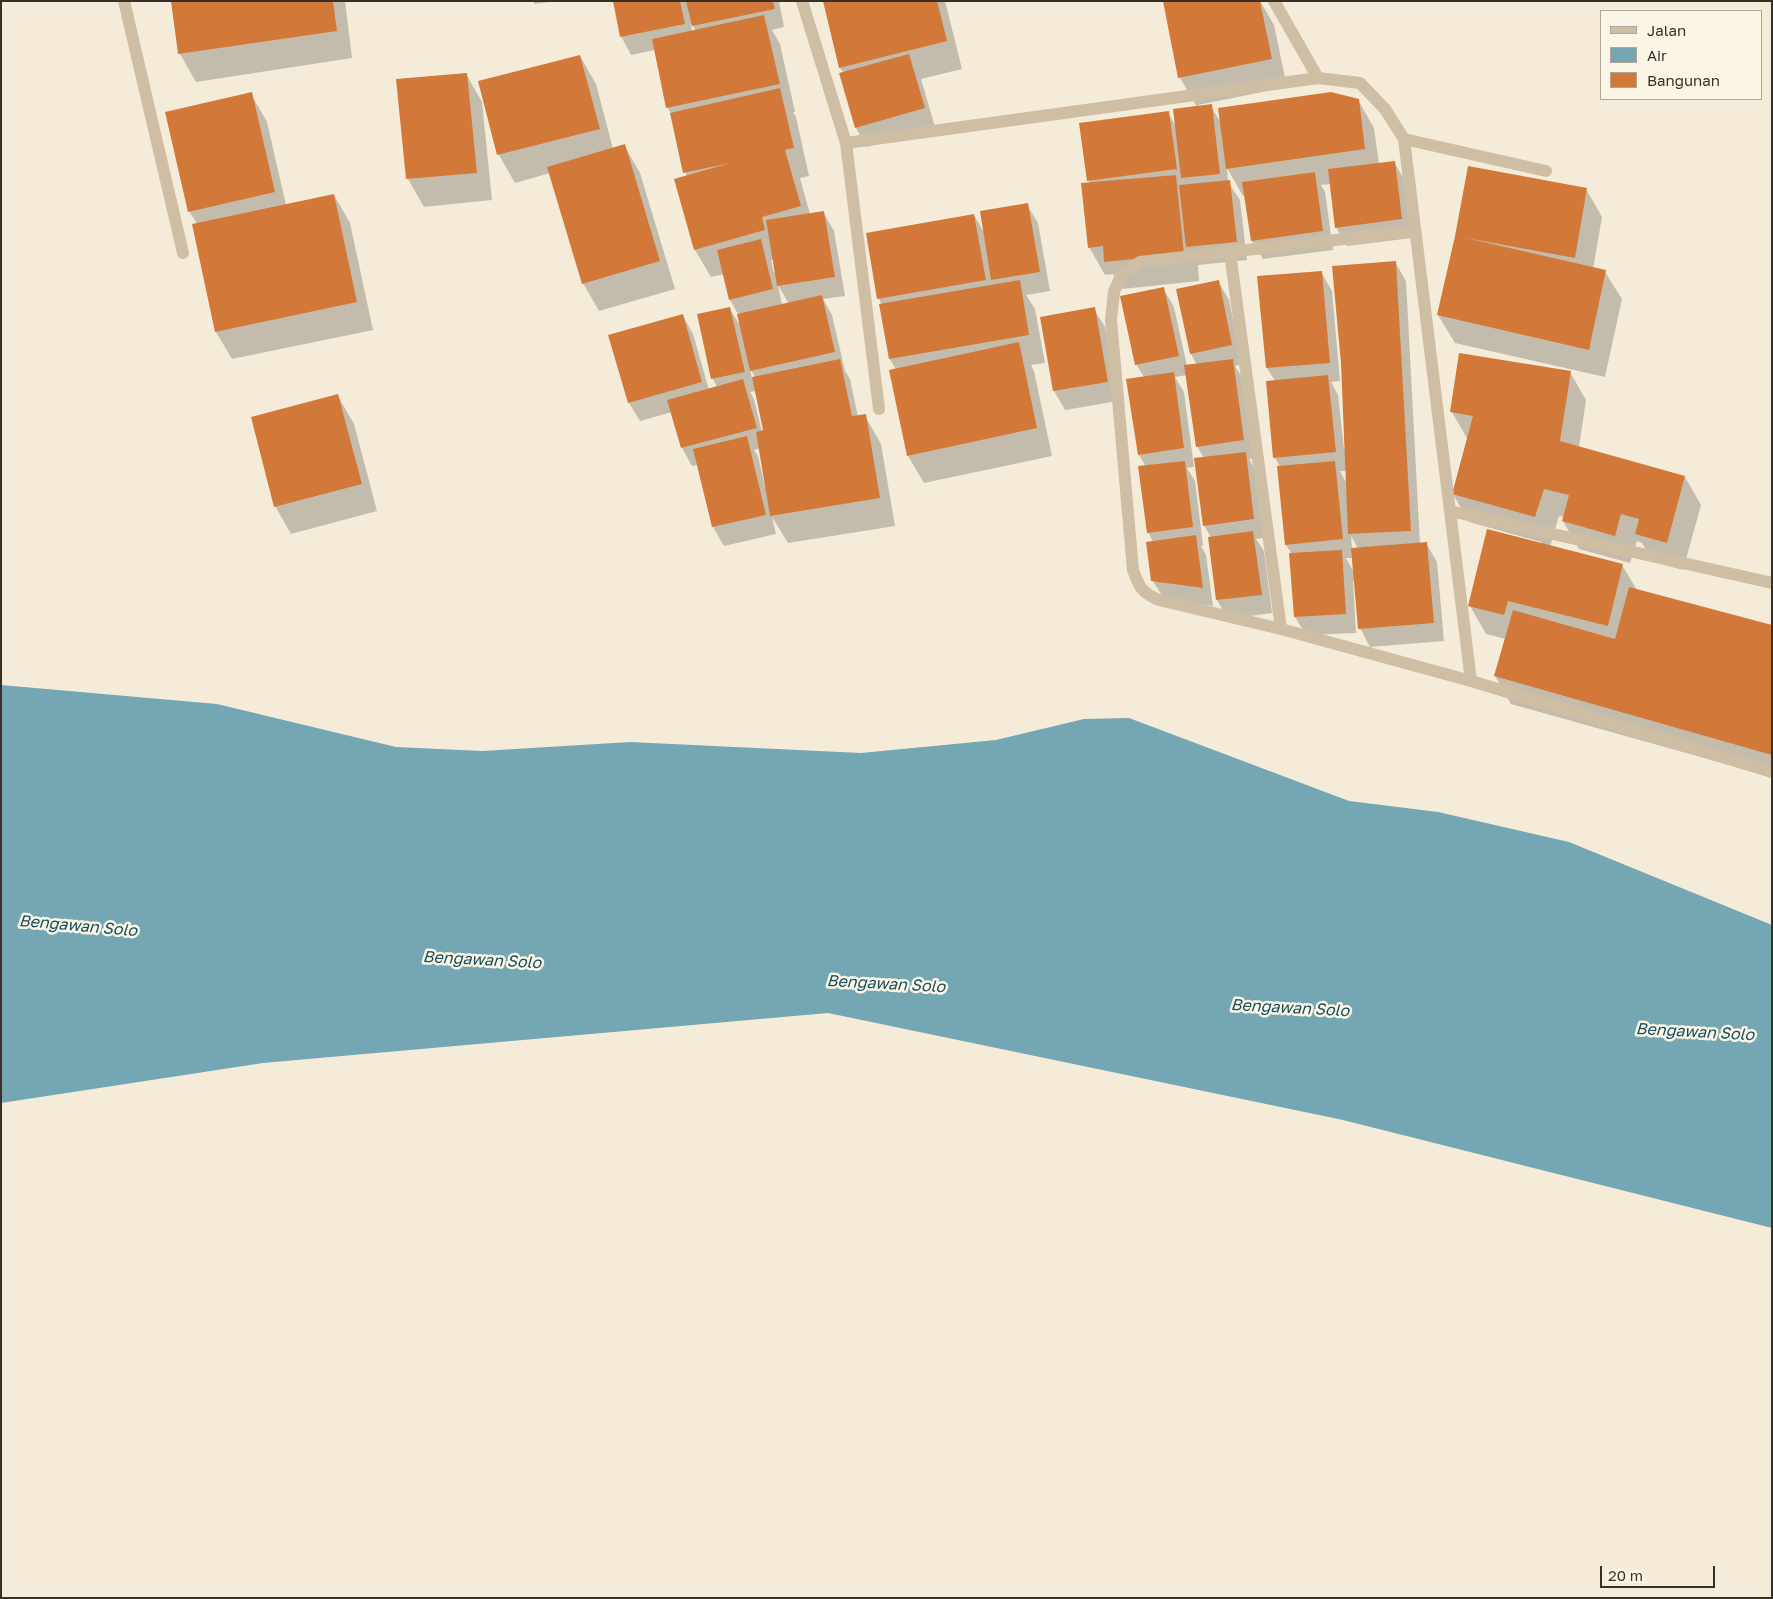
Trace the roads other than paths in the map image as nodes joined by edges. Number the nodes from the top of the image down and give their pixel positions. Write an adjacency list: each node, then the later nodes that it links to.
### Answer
1 (124, 1): 9 (street)
2 (802, 1): 6 (street)
3 (1274, 1): 4 (street)
4 (1318, 78): 5 (street); 6 (street)
5 (1404, 139): 7 (street); 8 (street)
6 (846, 143): 11 (street)
7 (1546, 171)
8 (1415, 231): 10 (street); 12 (street)
9 (184, 253)
10 (1230, 253): 14 (street); 14 (street)
11 (879, 409)
12 (1450, 511): 13 (street); 15 (street)
13 (1772, 584)
14 (1281, 629): 15 (street)
15 (1471, 681): 16 (street)
16 (1772, 772)

